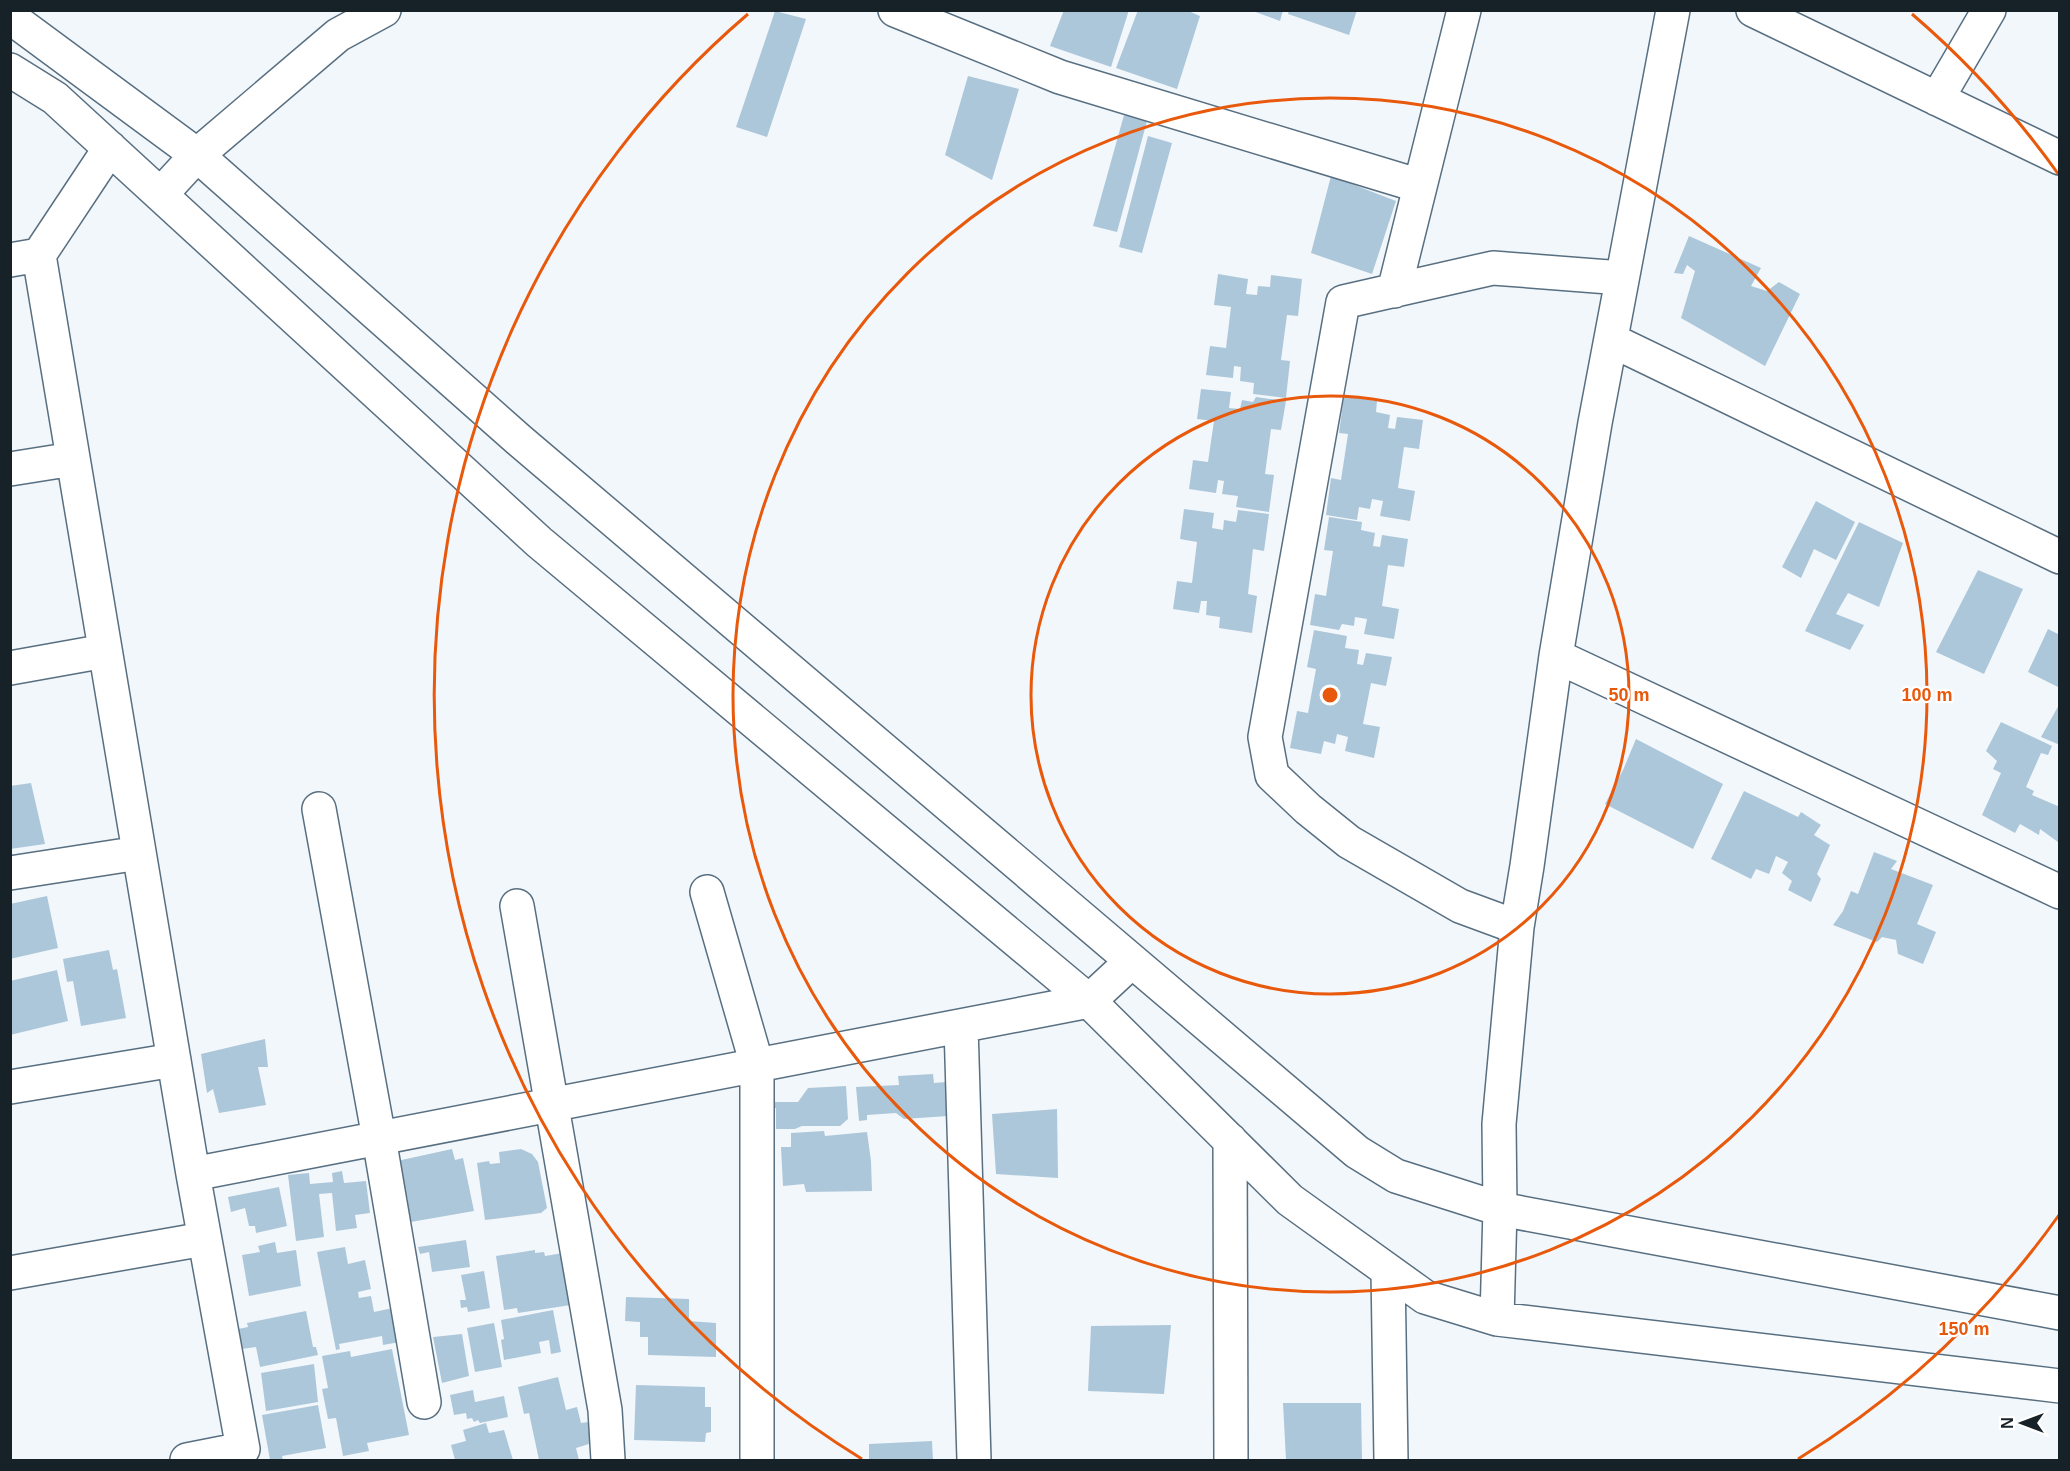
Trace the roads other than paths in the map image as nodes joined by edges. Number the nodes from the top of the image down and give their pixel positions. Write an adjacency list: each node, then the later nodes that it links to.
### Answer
1 (384, 10): 11 (street)
2 (894, 10): 13 (street)
3 (1464, 10): 13 (street)
4 (1673, 10): 16 (street)
5 (1753, 10): 9 (street)
6 (1989, 10): 9 (street)
7 (10, 17): 11 (street)
8 (10, 70): 10 (street)
9 (1937, 99): 12 (street)
10 (110, 148): 14 (street); 15 (street)
11 (197, 155): 14 (street); 32 (street)
12 (2060, 158)
13 (1420, 186): 17 (street)
14 (161, 194): 33 (street)
15 (25, 258): 19 (street)
16 (1622, 278): 17 (street); 18 (street)
17 (1394, 291): 31 (street)
18 (1611, 340): 21 (street); 23 (street)
19 (73, 459): 20 (street); 22 (street)
20 (10, 469)
21 (2060, 557)
22 (105, 651): 24 (street); 26 (street)
23 (1556, 656): 29 (street); 31 (street)
24 (10, 669)
25 (319, 809): 39 (street)
26 (139, 853): 27 (street); 35 (street)
27 (10, 873)
28 (707, 892): 36 (street)
29 (2060, 892)
30 (518, 906): 38 (street)
31 (1517, 927): 42 (street)
32 (1132, 961): 33 (street); 42 (street)
33 (1089, 1001): 34 (street); 40 (street)
34 (961, 1026): 36 (street); 53 (street)
35 (174, 1060): 37 (street); 41 (street)
36 (758, 1065): 38 (street); 52 (street)
37 (10, 1087)
38 (552, 1105): 39 (street); 51 (street)
39 (379, 1138): 41 (street); 49 (street)
40 (1230, 1140): 44 (street); 54 (street)
41 (193, 1174): 43 (street)
42 (1500, 1209): 46 (street); 47 (street)
43 (204, 1239): 45 (street); 50 (street)
44 (1388, 1271): 47 (street); 55 (street)
45 (10, 1273)
46 (2060, 1312)
47 (1497, 1319): 48 (street)
48 (2060, 1386)
49 (423, 1402)
50 (187, 1461)
51 (608, 1461)
52 (758, 1461)
53 (974, 1461)
54 (1231, 1461)
55 (1391, 1461)

